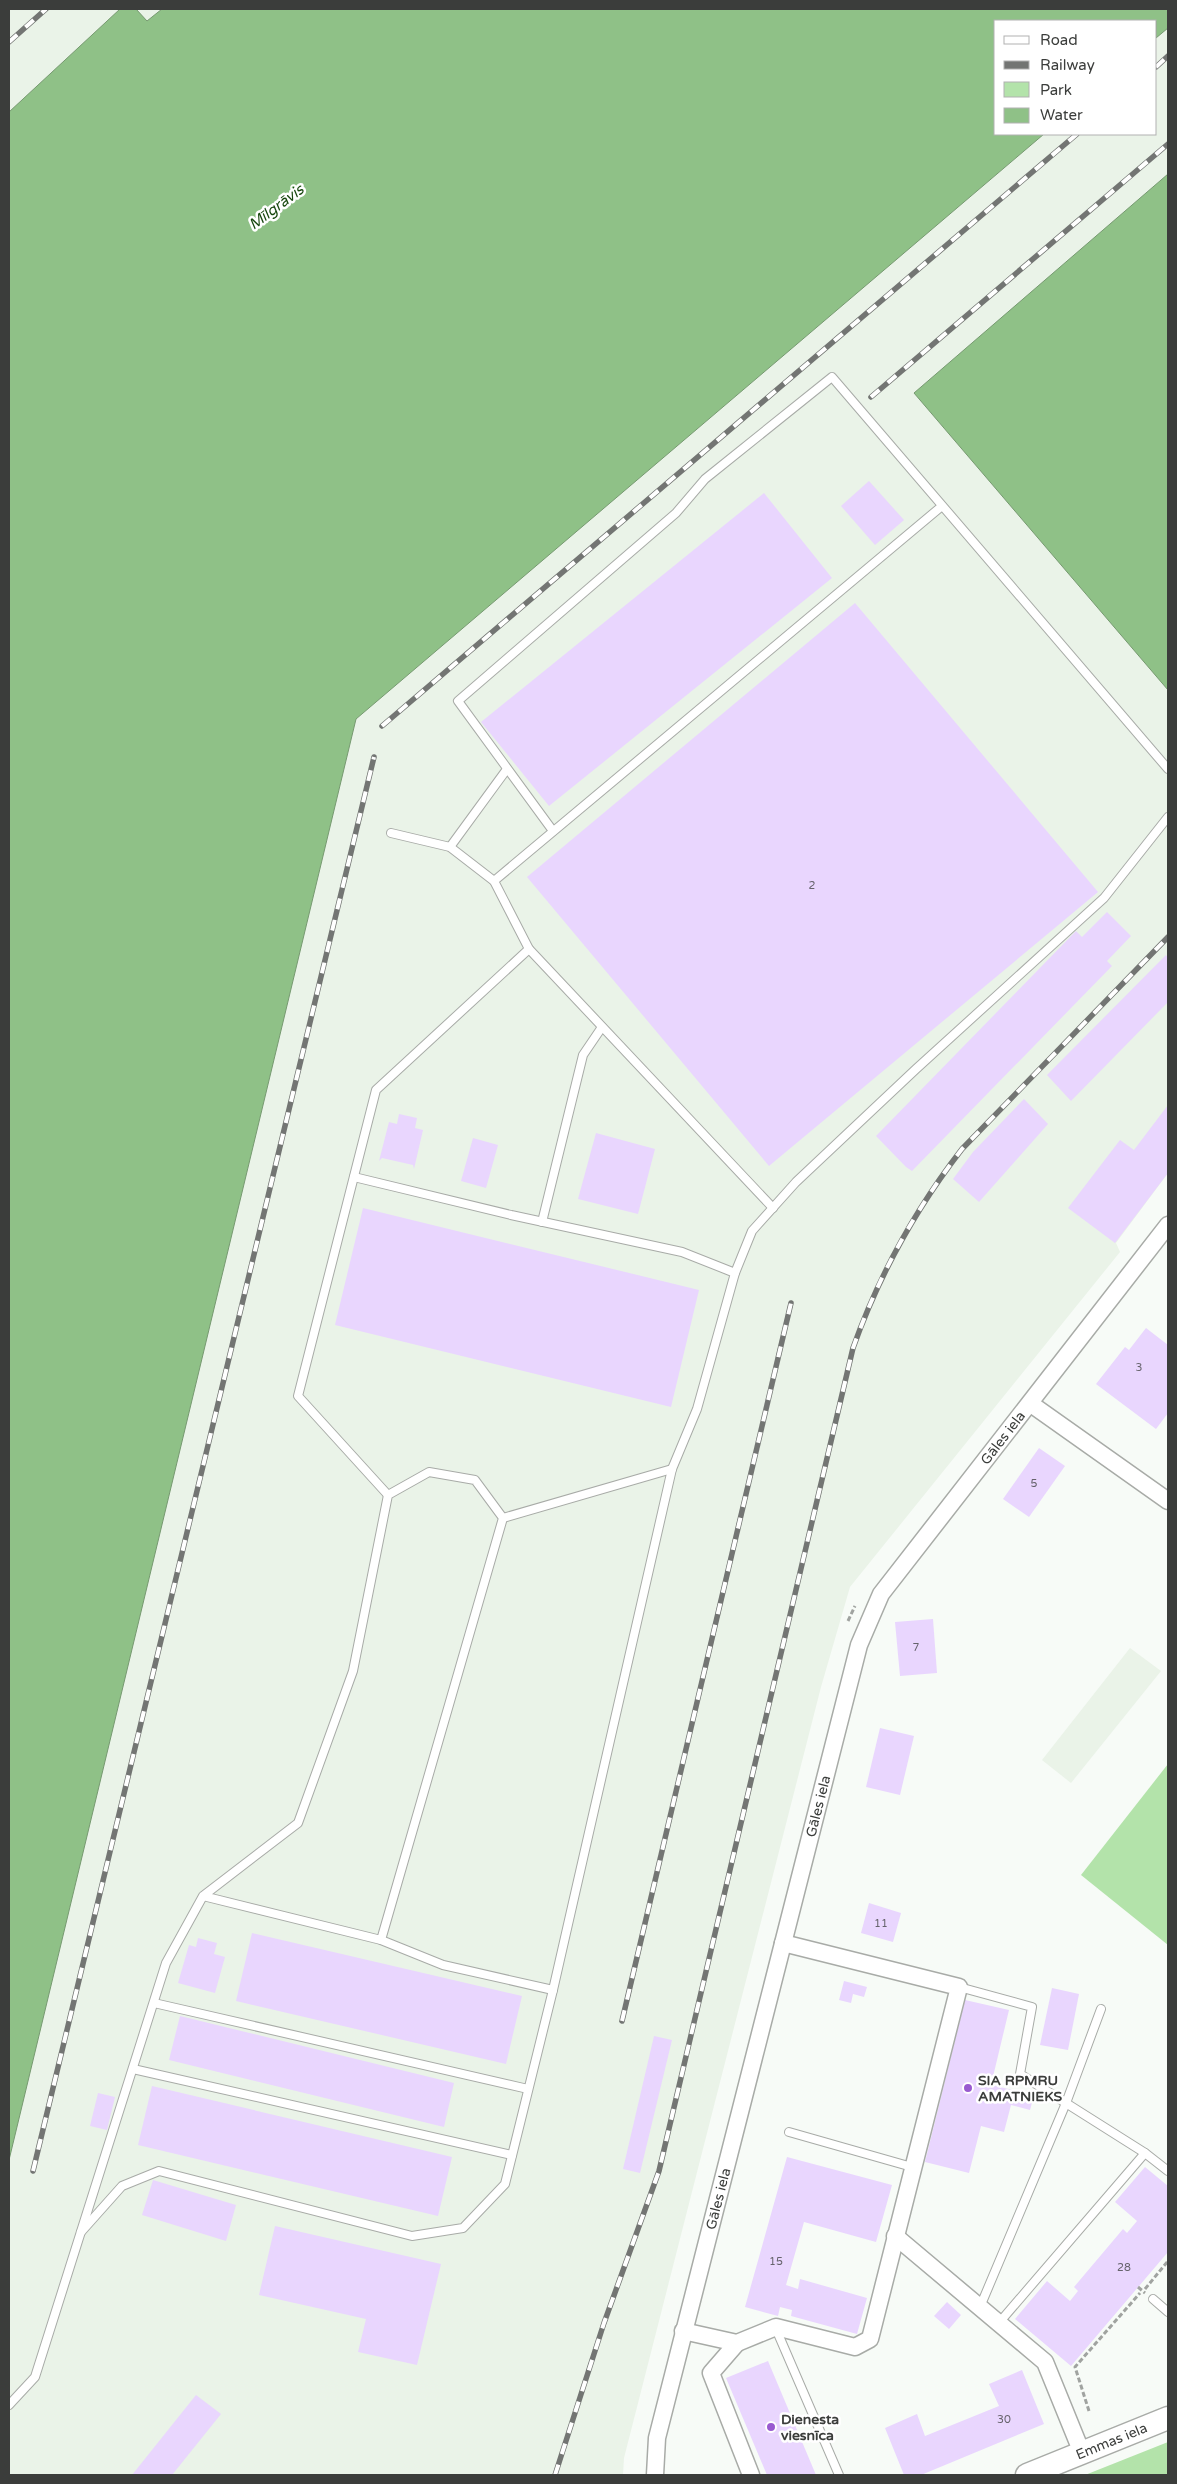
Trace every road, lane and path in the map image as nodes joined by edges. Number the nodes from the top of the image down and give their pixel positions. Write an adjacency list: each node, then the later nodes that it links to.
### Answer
1 (942, 506): 2 (lane); 3 (lane); 5 (lane)
2 (507, 769): 5 (lane); 7 (lane)
3 (1168, 769)
4 (1168, 817): 12 (lane)
5 (553, 831): 8 (lane)
6 (391, 833): 7 (lane)
7 (450, 847): 8 (lane)
8 (494, 881): 9 (lane)
9 (529, 949): 10 (lane); 11 (lane)
10 (602, 1028): 12 (lane); 13 (lane)
11 (354, 1177): 13 (lane); 18 (lane)
12 (772, 1208): 15 (lane)
13 (542, 1222): 15 (lane)
14 (1168, 1225): 16 (street, Gāles iela)
15 (735, 1273): 17 (lane)
16 (1031, 1404): 19 (street); 23 (street, Gāles iela)
17 (672, 1469): 20 (lane); 25 (lane)
18 (388, 1495): 20 (lane); 21 (lane)
19 (1168, 1500)
20 (503, 1518): 22 (lane)
21 (203, 1896): 22 (lane); 26 (lane)
22 (381, 1940): 25 (lane)
23 (783, 1943): 24 (street); 44 (street, Gāles iela)
24 (959, 1987): 30 (lane); 34 (street)
25 (553, 1990): 29 (lane)
26 (154, 2003): 28 (lane); 29 (lane)
27 (1101, 2009): 30 (lane)
28 (133, 2069): 33 (lane); 36 (lane)
29 (528, 2090): 33 (lane)
30 (1066, 2103): 32 (lane); 40 (lane)
31 (789, 2132): 34 (lane)
32 (1145, 2153): 35 (lane); 42 (lane)
33 (512, 2155): 36 (lane)
34 (912, 2167): 37 (street)
35 (1168, 2171)
36 (81, 2232): 46 (lane)
37 (895, 2236): 40 (street); 43 (street)
38 (1168, 2262): 47 (path)
39 (1153, 2299): 41 (lane)
40 (979, 2309): 42 (street)
41 (1168, 2312)
42 (998, 2324): 49 (street)
43 (776, 2327): 45 (street); 52 (lane)
44 (684, 2331): 45 (street); 50 (street, Gāles iela)
45 (737, 2343): 51 (street)
46 (9, 2405)
47 (1089, 2411)
48 (1168, 2418): 49 (main road, Emmas iela)
49 (1082, 2453): 53 (main road, Emmas iela)
50 (655, 2475)
51 (751, 2475)
52 (839, 2475)
53 (1027, 2475)

